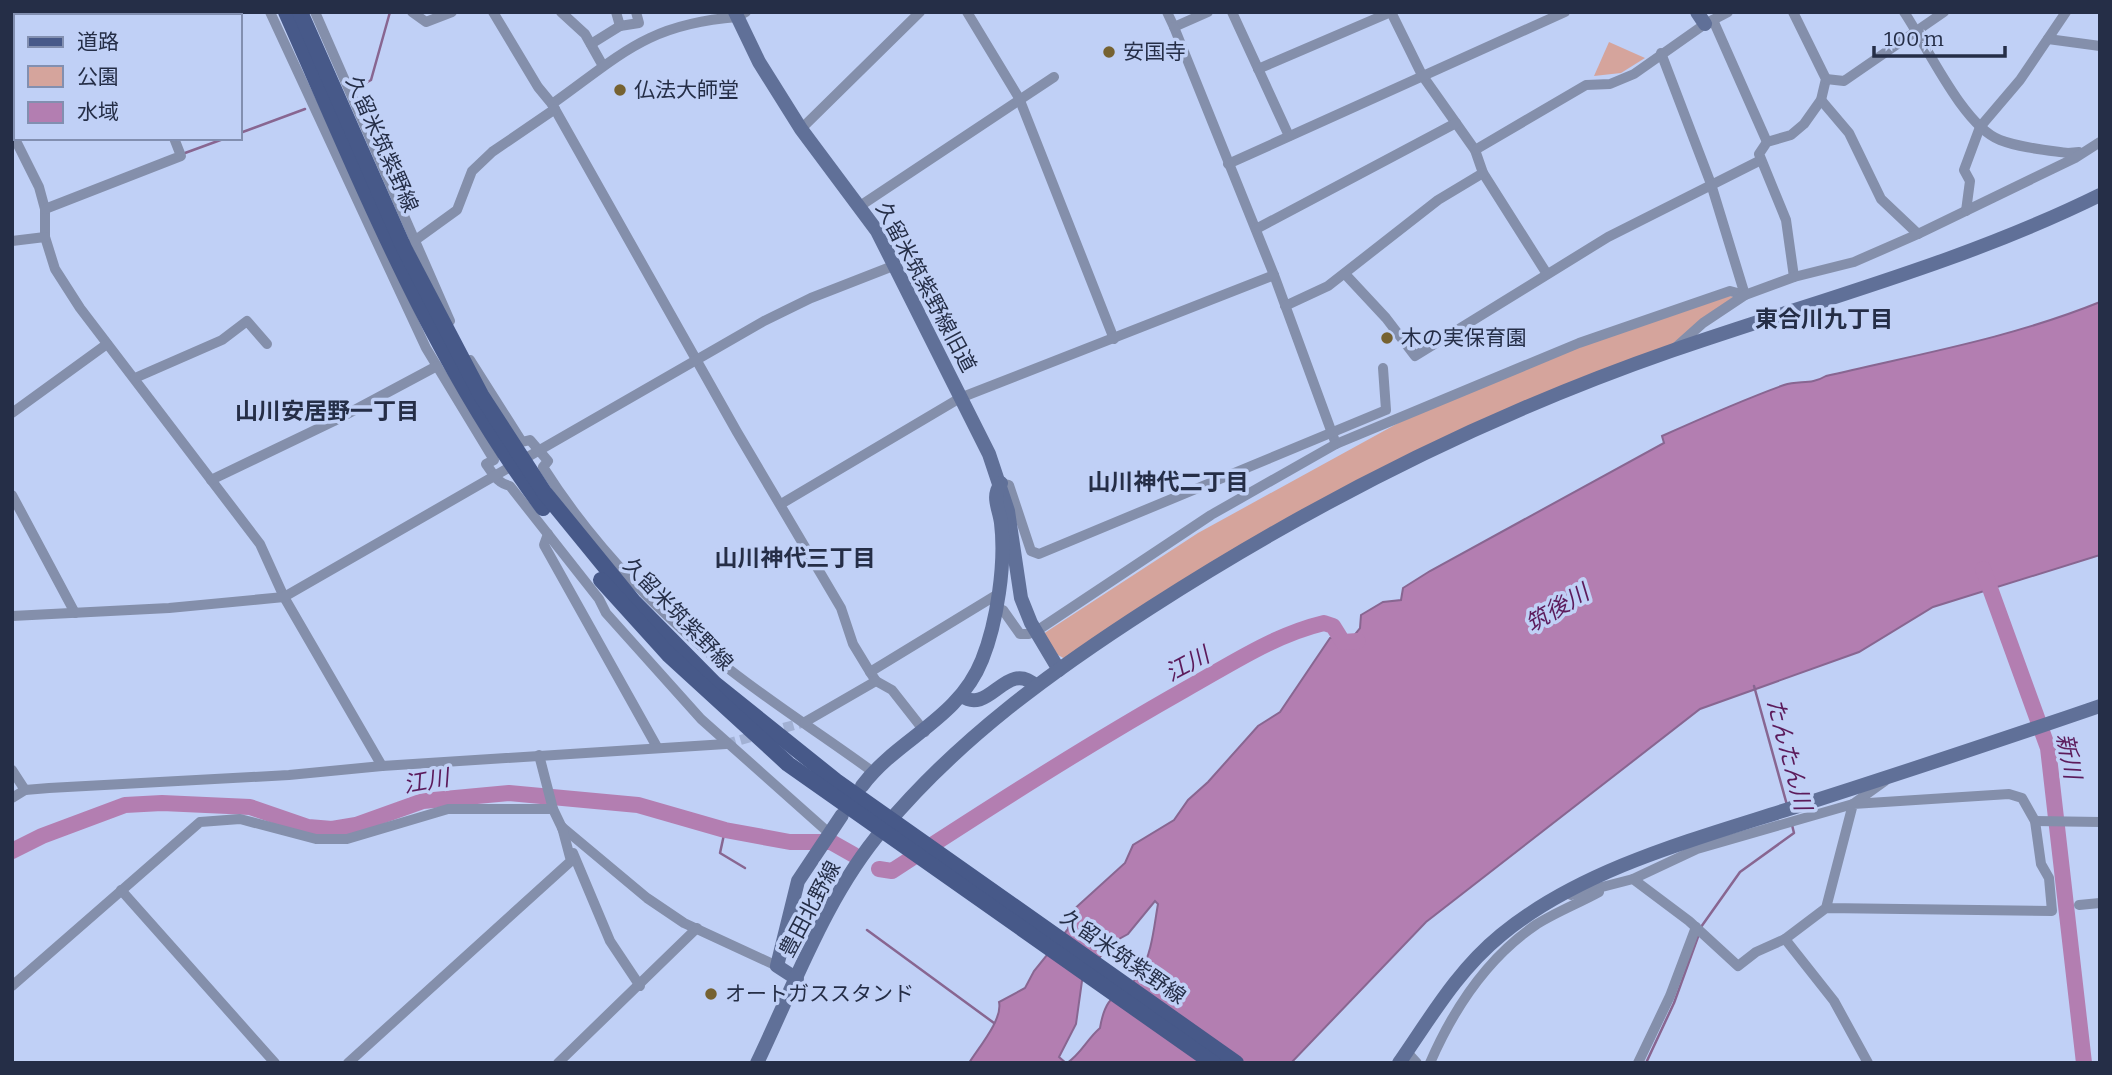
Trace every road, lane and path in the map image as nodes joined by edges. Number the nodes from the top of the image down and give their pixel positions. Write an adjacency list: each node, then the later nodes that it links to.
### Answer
1 (270, 12): 64 (street)
2 (286, 12): 64 (main road, 久留米筑紫野線)
3 (300, 12): 64 (main road, 久留米筑紫野線)
4 (315, 12): 64 (street)
5 (412, 12): 6 (street)
6 (452, 12)
7 (493, 12): 41 (street)
8 (561, 12): 31 (street)
9 (616, 12): 26 (street)
10 (636, 12): 26 (street)
11 (674, 12): 27 (street)
12 (920, 12): 44 (street)
13 (967, 12): 39 (street)
14 (1167, 12): 28 (street)
15 (1208, 12): 28 (street)
16 (1233, 12): 35 (street)
17 (1391, 12): 35 (street); 36 (street)
18 (1565, 12): 36 (street)
19 (1728, 12): 25 (street)
20 (1793, 12): 38 (street)
21 (1903, 12): 29 (street)
22 (1944, 12): 29 (street)
23 (2066, 12): 30 (street)
24 (739, 14): 27 (street); 44 (street, 久留米筑紫野線旧道)
25 (1705, 19): 33 (street); 48 (street)
26 (620, 26): 31 (street)
27 (678, 26): 34 (street)
28 (1174, 27): 53 (street)
29 (1917, 32): 38 (street); 43 (street)
30 (2048, 39): 32 (street); 43 (street)
31 (590, 44): 34 (street)
32 (2100, 46)
33 (1661, 53): 50 (street); 55 (street)
34 (603, 66): 41 (street)
35 (1258, 69): 45 (street)
36 (1422, 75): 42 (street); 45 (street)
37 (1054, 77): 39 (street)
38 (1826, 79): 40 (street)
39 (1019, 97): 57 (street); 72 (street)
40 (1821, 100): 48 (street); 61 (street)
41 (553, 107): 64 (street); 76 (street)
42 (1456, 123): 50 (street); 60 (street)
43 (1980, 127): 51 (street); 59 (street)
44 (801, 129): 57 (street, 久留米筑紫野線旧道)
45 (1289, 136): 53 (street)
46 (16, 140): 58 (street)
47 (175, 140): 58 (street)
48 (1767, 142): 52 (street)
49 (2100, 142): 51 (street)
50 (1475, 150): 54 (street)
51 (2083, 152): 59 (street)
52 (1759, 161): 55 (street); 69 (street)
53 (1228, 164): 60 (street)
54 (1483, 173): 66 (street); 67 (street)
55 (1711, 184): 67 (street); 70 (street)
56 (2100, 195): 75 (street, 豊田北野線)
57 (860, 206): 65 (street, 久留米筑紫野線旧道)
58 (45, 209): 62 (street)
59 (1966, 212): 61 (street)
60 (1256, 229): 68 (street)
61 (1917, 234): 69 (street)
62 (45, 237): 63 (street); 73 (street)
63 (12, 241)
64 (399, 249): 77 (street); 84 (street); 85 (main road, 久留米筑紫野線)
65 (893, 266): 76 (street); 80 (street, 久留米筑紫野線旧道)
66 (1345, 274): 67 (street); 71 (street)
67 (1547, 274)
68 (1274, 275): 71 (street); 72 (street)
69 (1794, 276): 70 (street)
70 (1745, 295): 75 (street); 83 (street)
71 (1285, 306): 82 (street)
72 (1114, 339): 80 (street)
73 (107, 344): 79 (street); 81 (street)
74 (267, 344): 79 (street)
75 (1672, 351): 98 (street, 豊田北野線)
76 (698, 360): 84 (street); 90 (street)
77 (437, 366): 86 (street); 87 (street)
78 (1383, 368): 82 (street)
79 (135, 378): 87 (street)
80 (960, 398): 88 (street, 久留米筑紫野線旧道); 90 (street)
81 (12, 413)
82 (1330, 432): 83 (street); 88 (street)
83 (1336, 444): 96 (street)
84 (542, 450): 85 (street); 103 (street)
85 (519, 465): 86 (street); 121 (main road, 久留米筑紫野線)
86 (495, 478): 91 (street); 92 (street)
87 (211, 480): 92 (street)
88 (1001, 483): 93 (street, 久留米筑紫野線旧道); 98 (street, 久留米筑紫野線旧道)
89 (12, 495): 94 (street)
90 (781, 504): 99 (street)
91 (548, 534): 105 (street); 106 (street)
92 (284, 597): 94 (street); 108 (street)
93 (997, 601): 97 (street); 99 (street); 101 (street, 久留米筑紫野線旧道)
94 (75, 613): 95 (street)
95 (12, 616)
96 (1041, 628)
97 (1029, 634)
98 (1059, 670): 100 (street, 豊田北野線)
99 (873, 677): 103 (street); 104 (street)
100 (1036, 686): 101 (street); 121 (street, 豊田北野線)
101 (962, 696): 104 (street, 久留米筑紫野線旧道)
102 (2100, 706): 111 (street)
103 (805, 722): 110 (street)
104 (925, 732): 110 (street, 久留米筑紫野線旧道)
105 (726, 744): 106 (street); 122 (street)
106 (657, 747): 107 (street)
107 (539, 755): 108 (street); 116 (street)
108 (382, 766): 113 (street)
109 (12, 771): 113 (street)
110 (873, 772): 112 (street, 久留米筑紫野線旧道)
111 (1896, 774): 115 (street); 126 (street)
112 (862, 786)
113 (25, 790): 114 (street)
114 (12, 798)
115 (1853, 804): 118 (street); 123 (street); 129 (street)
116 (553, 809): 120 (street); 125 (street)
117 (842, 815): 122 (street)
118 (2035, 821): 119 (street); 129 (street)
119 (2100, 822)
120 (562, 827): 131 (street); 136 (street); 139 (street)
121 (893, 829): 134 (street, 豊田北野線); 142 (main road, 久留米筑紫野線); 143 (main road, 久留米筑紫野線)
122 (825, 839): 133 (street)
123 (1633, 879): 124 (street); 130 (street)
124 (1614, 883): 126 (street); 145 (street)
125 (121, 890): 135 (street); 138 (street)
126 (1562, 897): 137 (street)
127 (2100, 903): 128 (street)
128 (2079, 905)
129 (1826, 908): 132 (street)
130 (1696, 927): 132 (street); 146 (street)
131 (697, 928): 133 (street); 136 (street)
132 (1785, 939): 147 (street)
133 (777, 966): 134 (street)
134 (797, 979): 141 (street, 豊田北野線)
135 (12, 986)
136 (640, 986): 140 (street)
137 (1403, 1057): 144 (street)
138 (275, 1063)
139 (348, 1063)
140 (558, 1063)
141 (757, 1063)
142 (1213, 1063)
143 (1236, 1063)
144 (1418, 1063)
145 (1430, 1063)
146 (1638, 1063)
147 (1868, 1063)

